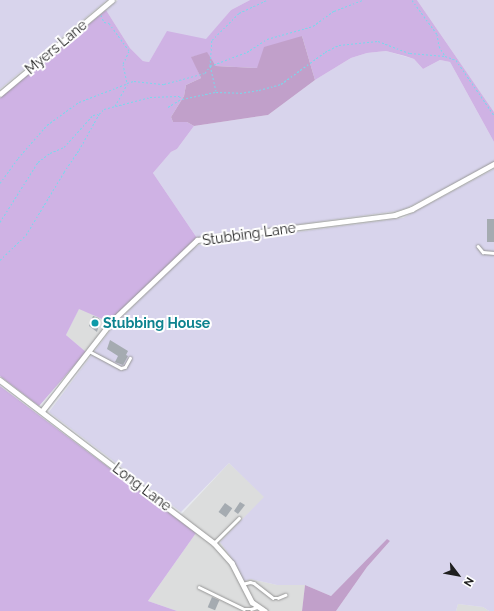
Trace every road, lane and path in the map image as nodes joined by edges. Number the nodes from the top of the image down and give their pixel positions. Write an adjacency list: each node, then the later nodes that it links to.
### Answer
1 (112, 0): 5 (street, Myers Lane)
2 (267, 0): 7 (path)
3 (363, 0): 7 (path)
4 (412, 0): 6 (path)
5 (100, 10): 8 (path); 10 (street, Myers Lane)
6 (445, 56): 9 (path); 15 (path)
7 (210, 66): 8 (path); 9 (path)
8 (127, 84): 12 (path); 17 (path)
9 (216, 92): 11 (path)
10 (0, 94)
11 (182, 99): 12 (path); 13 (path)
12 (115, 107): 14 (path)
13 (168, 107)
14 (99, 114): 18 (path); 21 (path)
15 (494, 116)
16 (494, 164): 22 (street, Stubbing Lane)
17 (0, 183)
18 (0, 222)
19 (478, 246): 20 (lane)
20 (494, 253)
21 (0, 260)
22 (89, 351): 23 (lane); 25 (street, Stubbing Lane)
23 (130, 358)
24 (0, 380): 25 (street, Long Lane)
25 (42, 411): 27 (street, Long Lane)
26 (240, 518): 27 (lane)
27 (214, 543): 28 (street, Long Lane)
28 (242, 584): 30 (lane); 31 (street, Long Lane)
29 (199, 587): 31 (lane)
30 (285, 595)
31 (257, 607): 32 (street, Long Lane)
32 (264, 611)

